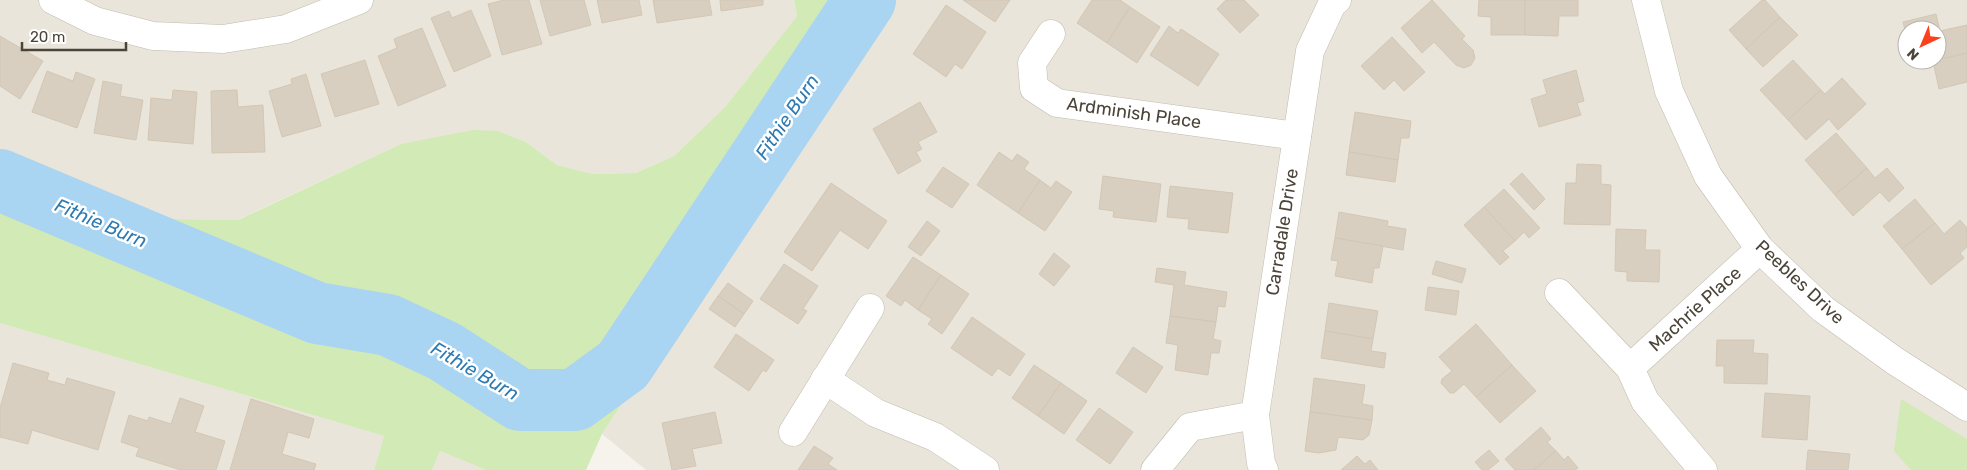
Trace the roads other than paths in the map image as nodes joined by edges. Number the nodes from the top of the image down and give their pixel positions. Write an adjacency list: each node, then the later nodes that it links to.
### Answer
1 (53, 0): 2 (street)
2 (359, 0)
3 (1337, 0): 6 (street, Carradale Drive)
4 (1646, 0): 7 (street, Peebles Drive)
5 (1051, 34): 6 (street, Ardminish Place)
6 (1297, 136): 13 (street, Carradale Drive)
7 (1760, 249): 10 (street, Machrie Place); 12 (street, Peebles Drive)
8 (1559, 293): 10 (street)
9 (870, 308): 11 (street)
10 (1630, 368): 18 (street)
11 (826, 379): 14 (street); 15 (street)
12 (1967, 407)
13 (1255, 415): 16 (street); 17 (street, Carradale Drive)
14 (793, 432)
15 (985, 470)
16 (1155, 470)
17 (1264, 470)
18 (1704, 470)

